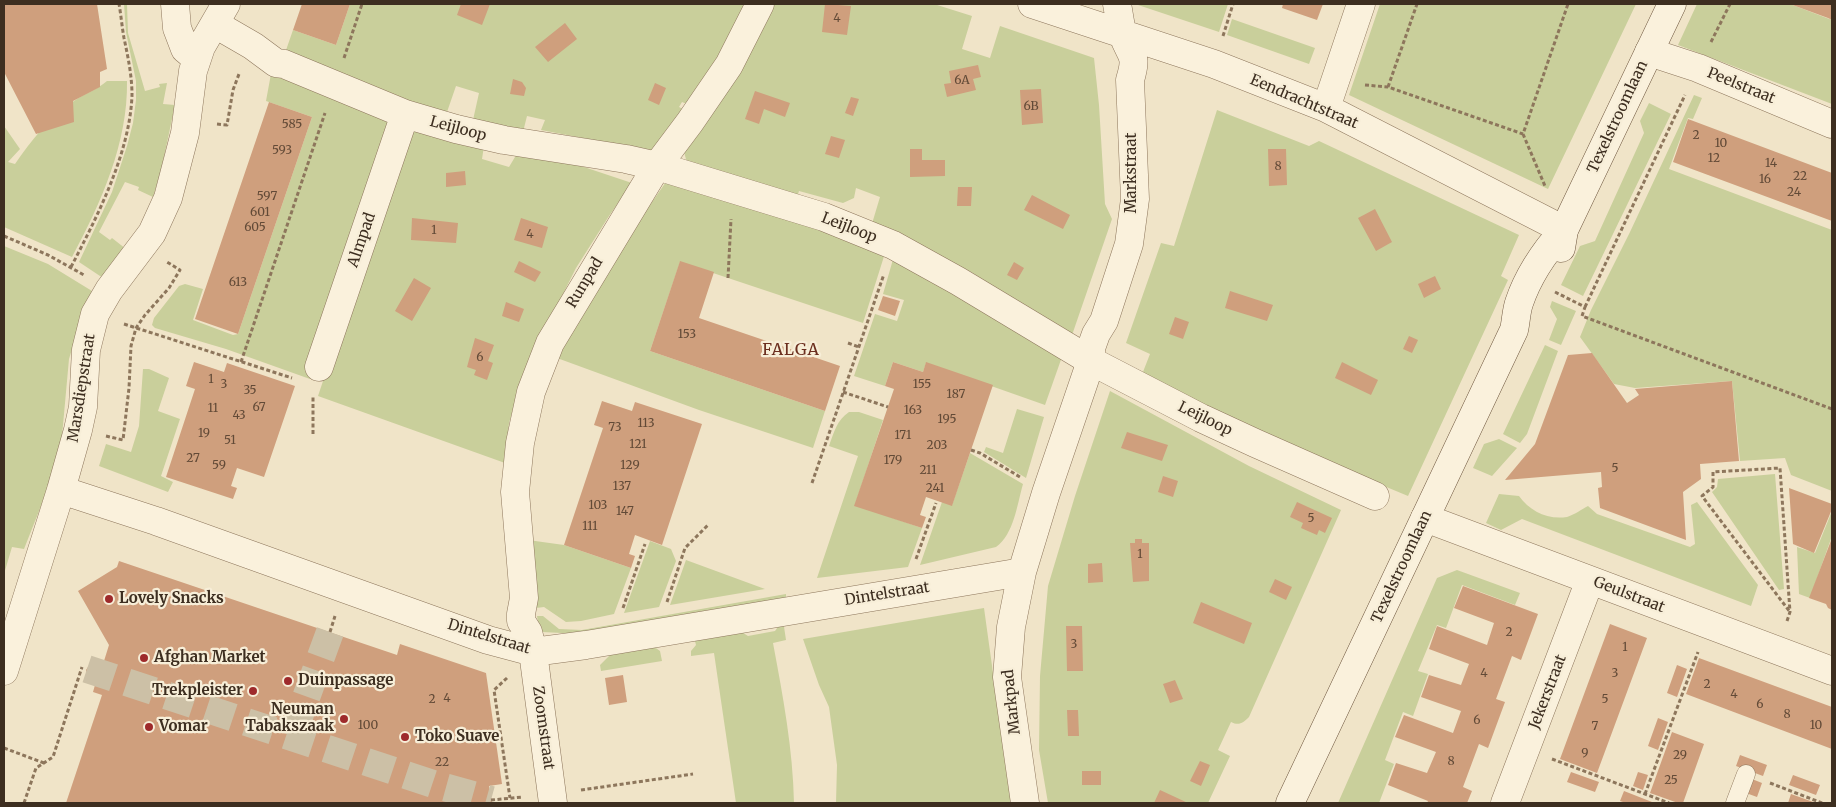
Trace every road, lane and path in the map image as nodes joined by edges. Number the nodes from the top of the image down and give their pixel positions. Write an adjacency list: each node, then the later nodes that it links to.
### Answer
1 (119, 4): 30 (path)
2 (174, 4): 16 (street)
3 (362, 4): 18 (path)
4 (760, 4): 24 (street, Runpad)
5 (1032, 4): 13 (street, Eendrachtstraat)
6 (1117, 4): 13 (street, Markstraat)
7 (1361, 4): 19 (street)
8 (1417, 4): 23 (path)
9 (1568, 4): 23 (path)
10 (1672, 4): 14 (street, Texelstroomlaan)
11 (1730, 4): 17 (path)
12 (220, 14): 15 (street, Leijloop); 16 (street, Marsdiepstraat)
13 (1123, 35): 19 (street, Eendrachtstraat); 41 (street, Markstraat)
14 (1649, 52): 17 (street, Peelstraat); 27 (street, Texelstroomlaan)
15 (269, 56): 18 (street, Leijloop); 21 (path)
16 (197, 60): 21 (street, Marsdiepstraat)
17 (1698, 68): 22 (street, Peelstraat); 35 (path)
18 (335, 86): 20 (street, Leijloop); 42 (path)
19 (1326, 108): 27 (street, Eendrachtstraat)
20 (405, 114): 24 (street, Leijloop); 43 (street, Almpad)
21 (187, 119): 29 (street, Marsdiepstraat)
22 (1832, 124)
23 (1523, 134): 26 (path)
24 (656, 166): 25 (street, Leijloop); 65 (street, Runpad)
25 (726, 186): 31 (path); 41 (street, Leijloop)
26 (1545, 187)
27 (1564, 230): 32 (street, Texelstroomlaan); 38 (street, Texelstroomlaan)
28 (4, 236): 30 (path)
29 (143, 245): 33 (street, Marsdiepstraat); 37 (path)
30 (70, 267): 33 (path)
31 (728, 278)
32 (1547, 288): 35 (path); 38 (street, Texelstroomlaan)
33 (109, 290): 36 (street, Marsdiepstraat)
34 (878, 291): 40 (path)
35 (1585, 307): 46 (path)
36 (95, 314): 37 (path); 47 (street, Marsdiepstraat)
37 (136, 328): 42 (path); 47 (path)
38 (1514, 330): 55 (street, Texelstroomlaan)
39 (848, 343): 40 (path)
40 (859, 347): 44 (path)
41 (1091, 361): 52 (street, Markstraat); 53 (street, Leijloop)
42 (240, 362): 43 (path)
43 (316, 376): 48 (path)
44 (843, 392): 45 (path); 50 (path)
45 (888, 407)
46 (1832, 409)
47 (78, 430): 51 (street, Marsdiepstraat)
48 (313, 434)
49 (971, 450): 52 (path)
50 (812, 483)
51 (61, 490): 65 (street, Dintelstraat); 68 (street, Marsdiepstraat)
52 (1046, 493): 58 (street, Markstraat)
53 (1375, 496)
54 (936, 503): 60 (path)
55 (1426, 518): 59 (street, Geulstraat); 81 (street, Texelstroomlaan)
56 (708, 525): 61 (path)
57 (645, 544): 62 (path)
58 (1022, 572): 60 (street, Dintelstraat); 80 (street, Markpad)
59 (1590, 580): 64 (street, Geulstraat); 71 (street, Jekerstraat)
60 (905, 591): 65 (street, Dintelstraat)
61 (666, 602)
62 (622, 609)
63 (1790, 612): 63 (path); 66 (path)
64 (1708, 624): 66 (street, Geulstraat); 76 (path)
65 (530, 642): 77 (path); 79 (street, Zoomstraat)
66 (1775, 650): 69 (street, Geulstraat)
67 (82, 667): 72 (path)
68 (4, 671)
69 (1832, 671)
70 (4, 748): 72 (path)
71 (1526, 750): 76 (path); 82 (street, Jekerstraat)
72 (44, 763): 78 (path)
73 (693, 774): 75 (path)
74 (1746, 774): 84 (lane); 85 (path)
75 (607, 786)
76 (1645, 794): 83 (path)
77 (510, 798)
78 (24, 803)
79 (553, 803)
80 (1025, 803)
81 (1290, 803)
82 (1505, 803)
83 (1669, 803)
84 (1735, 803)
85 (1822, 803)

